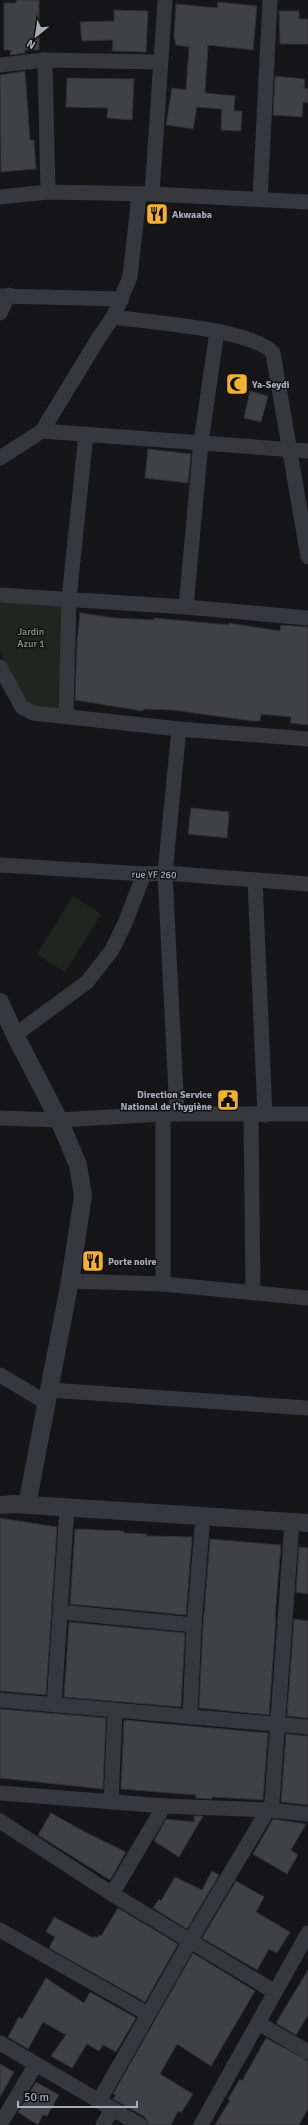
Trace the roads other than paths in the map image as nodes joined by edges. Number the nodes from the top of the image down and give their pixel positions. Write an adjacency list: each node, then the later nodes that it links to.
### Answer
1 (165, 0): 4 (street)
2 (270, 0): 9 (street)
3 (45, 60): 4 (street); 5 (street); 6 (street)
4 (160, 62): 7 (street)
5 (0, 65)
6 (48, 192): 7 (street); 8 (street)
7 (145, 195): 9 (street); 12 (street)
8 (0, 197)
9 (260, 199): 10 (street)
10 (308, 202)
11 (4, 296): 12 (street); 13 (street)
12 (122, 299): 14 (street)
13 (0, 313)
14 (114, 317): 15 (street); 16 (street)
15 (217, 331): 18 (street); 19 (street)
16 (42, 430): 17 (street); 21 (street)
17 (86, 434): 18 (street); 24 (street)
18 (201, 442): 19 (street); 25 (street)
19 (290, 450): 20 (street); 22 (street)
20 (308, 451)
21 (0, 458)
22 (308, 558)
23 (0, 595): 24 (street)
24 (69, 599): 25 (street); 28 (street)
25 (186, 607): 26 (street)
26 (308, 618)
27 (0, 667): 28 (street)
28 (66, 716): 29 (street)
29 (179, 729): 30 (street); 32 (street)
30 (308, 739)
31 (0, 865): 33 (street, rue YF 260)
32 (165, 873): 33 (street, rue YF 260); 34 (street, rue YF 260); 38 (street)
33 (144, 874): 37 (street)
34 (255, 880): 35 (street, rue YF 260); 39 (street)
35 (308, 884)
36 (0, 1002): 37 (street)
37 (14, 1035): 42 (street)
38 (170, 1114): 39 (street); 42 (street); 44 (street)
39 (258, 1114): 40 (street); 45 (street)
40 (308, 1114)
41 (0, 1118): 42 (street)
42 (59, 1120): 43 (street)
43 (70, 1281): 44 (street); 48 (street)
44 (163, 1284): 45 (street)
45 (253, 1293): 46 (street)
46 (308, 1298)
47 (0, 1375): 48 (street)
48 (49, 1397): 49 (street); 50 (street)
49 (308, 1408)
50 (10, 1503): 51 (street)
51 (67, 1508): 52 (street); 54 (street)
52 (202, 1517): 53 (street); 55 (street)
53 (300, 1522): 60 (street)
54 (61, 1612): 55 (street); 57 (street)
55 (194, 1625): 59 (street)
56 (0, 1700): 57 (street)
57 (54, 1705): 58 (street)
58 (115, 1711): 59 (street); 63 (street)
59 (190, 1717): 60 (street)
60 (278, 1725): 61 (street); 65 (street)
61 (308, 1727)
62 (1, 1798): 63 (street)
63 (111, 1802): 64 (street)
64 (164, 1806): 65 (street); 68 (street)
65 (269, 1810): 66 (street); 71 (street)
66 (308, 1814)
67 (0, 1821): 68 (street)
68 (112, 1894): 71 (street)
69 (0, 1930): 73 (street)
70 (307, 1939): 72 (street)
71 (190, 1941): 72 (street); 73 (street)
72 (275, 1992): 74 (street)
73 (148, 2014): 78 (street)
74 (258, 2023): 76 (street); 82 (street)
75 (0, 2043): 77 (street)
76 (308, 2052)
77 (36, 2064): 78 (street); 79 (street)
78 (106, 2105): 80 (street); 81 (street)
79 (0, 2125)
80 (103, 2125)
81 (140, 2125)
82 (201, 2125)

